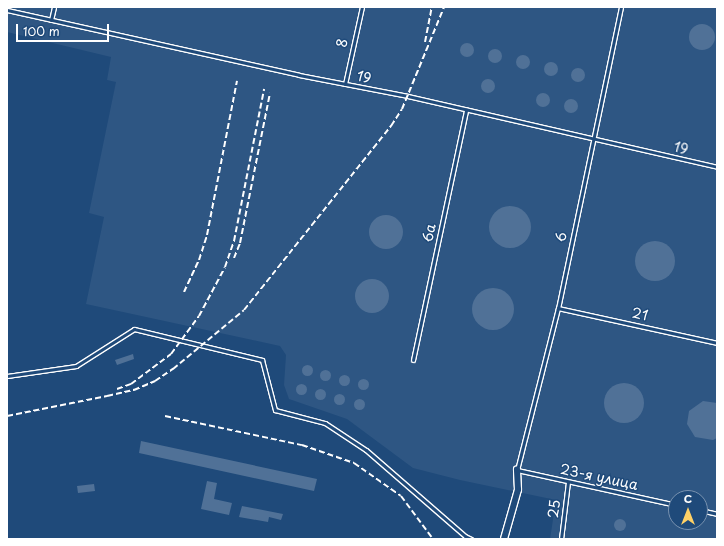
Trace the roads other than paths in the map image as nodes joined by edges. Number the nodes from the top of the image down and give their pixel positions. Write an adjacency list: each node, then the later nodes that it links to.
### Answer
1 (54, 7): 5 (lane)
2 (362, 7): 6 (lane, 8 / 8)
3 (621, 7): 8 (lane, 6 / 6)
4 (7, 10): 5 (lane, 19)
5 (51, 20): 6 (lane, 19)
6 (345, 84): 7 (lane, 19)
7 (466, 110): 8 (lane, 19); 12 (lane, 6a / 6a)
8 (592, 139): 9 (lane, 19); 10 (lane, 6 / 6)
9 (717, 167)
10 (558, 308): 11 (lane, 21 / 21); 14 (lane, 6 / 6)
11 (717, 343)
12 (414, 360)
13 (7, 376): 17 (lane)
14 (517, 470): 15 (lane, 23-я улица); 18 (street)
15 (568, 482): 16 (lane, 23-я улица); 19 (lane, 25 / 25)
16 (668, 503)
17 (471, 539)
18 (504, 539)
19 (561, 539)

